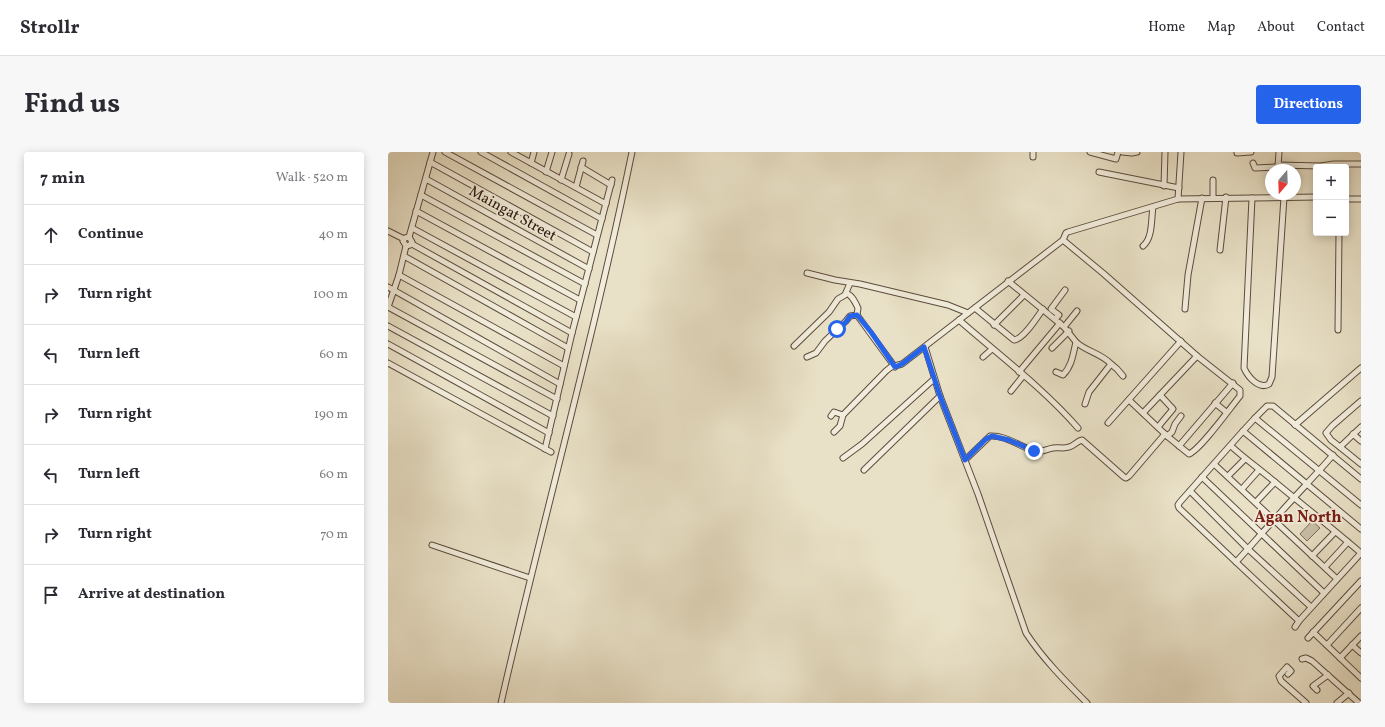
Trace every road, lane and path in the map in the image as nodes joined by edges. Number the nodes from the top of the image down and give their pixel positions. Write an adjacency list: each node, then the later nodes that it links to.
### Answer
1 (433, 152): 19 (street)
2 (445, 152): 55 (street)
3 (481, 152): 52 (street)
4 (534, 152): 20 (street)
5 (552, 152): 29 (street)
6 (632, 152): 173 (street)
7 (1090, 152): 8 (street)
8 (1118, 152)
9 (1122, 152): 10 (street)
10 (1137, 152)
11 (1164, 152): 34 (street)
12 (1181, 152): 36 (street)
13 (1251, 152): 17 (street)
14 (1279, 152): 22 (street)
15 (515, 153): 20 (street)
16 (569, 154): 32 (street)
17 (1237, 154)
18 (583, 161): 27 (street)
19 (430, 162): 31 (street); 62 (street)
20 (531, 163): 29 (street)
21 (1253, 164): 28 (street)
22 (1278, 164)
23 (1361, 164): 24 (street)
24 (1349, 165)
25 (1301, 166): 26 (street)
26 (1313, 166)
27 (581, 167): 35 (street); 49 (street)
28 (1265, 168)
29 (546, 172): 32 (street)
30 (1099, 172): 34 (street)
31 (426, 179): 37 (street); 64 (street, Maingat Street)
32 (561, 180): 35 (street)
33 (1213, 180): 38 (street)
34 (1164, 186): 36 (street)
35 (576, 187): 49 (street)
36 (1179, 188): 45 (street)
37 (421, 195): 51 (street); 69 (street)
38 (1213, 197): 39 (street); 43 (street)
39 (1226, 197): 44 (street); 61 (street)
40 (1265, 197): 44 (street)
41 (1301, 197): 42 (street)
42 (1313, 197)
43 (1202, 198): 45 (street); 79 (street)
44 (1252, 198): 48 (street)
45 (1178, 199): 50 (street)
46 (1349, 199): 47 (street)
47 (1361, 199)
48 (1284, 200)
49 (606, 204): 52 (street)
50 (1153, 207): 58 (street); 60 (street)
51 (416, 211): 53 (street); 75 (street)
52 (602, 219): 55 (street)
53 (412, 228): 57 (street); 83 (street)
54 (388, 231): 57 (street)
55 (598, 235): 62 (street)
56 (1339, 236): 89 (street)
57 (406, 238): 59 (street); 59 (street)
58 (1063, 240): 67 (street); 91 (street)
59 (409, 245): 63 (street); 90 (street)
60 (1143, 246)
61 (1220, 250)
62 (593, 252): 64 (street)
63 (404, 256): 66 (street); 96 (street)
64 (589, 269): 69 (street)
65 (807, 273): 68 (street)
66 (399, 275): 72 (street); 104 (street)
67 (1008, 281): 74 (street); 77 (street)
68 (850, 283): 73 (street); 81 (street)
69 (585, 284): 75 (street)
70 (388, 287): 72 (street)
71 (1065, 290): 85 (street)
72 (394, 291): 76 (street); 112 (street)
73 (846, 293): 82 (street); 94 (street)
74 (1024, 295): 78 (street); 86 (street)
75 (580, 300): 83 (street)
76 (388, 307): 116 (street)
77 (975, 308): 81 (street); 86 (street)
78 (1043, 309): 85 (street); 86 (street)
79 (1185, 309)
80 (1077, 311): 88 (street)
81 (968, 313): 84 (street)
82 (857, 315): 100 (street); 105 (street)
83 (576, 317): 90 (street)
84 (959, 320): 95 (street); 98 (street)
85 (1058, 321): 88 (street); 108 (street)
86 (994, 325)
87 (388, 326): 124 (street)
88 (1066, 329): 92 (street); 97 (street)
89 (1338, 330)
90 (572, 333): 96 (street)
91 (1181, 341): 99 (street); 117 (street)
92 (1076, 342): 103 (street); 107 (street)
93 (388, 344): 135 (street)
94 (794, 346)
95 (924, 347): 105 (street); 110 (street)
96 (568, 348): 104 (street)
97 (1052, 348)
98 (992, 349): 101 (street); 108 (street)
99 (1197, 356): 111 (street); 114 (street)
100 (807, 357)
101 (983, 357)
102 (388, 363): 142 (street)
103 (1111, 364): 109 (street); 120 (street)
104 (564, 366): 112 (street)
105 (895, 367): 123 (street)
106 (1361, 368): 129 (street)
107 (1056, 372)
108 (1021, 374): 113 (street); 132 (street)
109 (1123, 376)
110 (934, 379): 115 (street); 145 (street)
111 (1232, 383): 119 (street); 121 (street)
112 (560, 384): 116 (street)
113 (1011, 391)
114 (1160, 395): 122 (street); 130 (street)
115 (940, 396): 147 (street); 150 (street)
116 (557, 399): 124 (street)
117 (1129, 400): 122 (street); 128 (street)
118 (1361, 401): 141 (street)
119 (1216, 403): 121 (street); 139 (street)
120 (1085, 404)
121 (1226, 412): 139 (street)
122 (1143, 413): 130 (street)
123 (843, 415): 125 (street); 134 (street)
124 (553, 416): 135 (street)
125 (831, 416)
126 (1182, 416): 137 (street)
127 (1255, 418): 129 (street); 133 (street); 152 (street)
128 (1108, 423)
129 (1296, 425): 144 (street)
130 (1158, 427): 137 (street)
131 (1361, 427): 136 (street)
132 (1078, 428)
133 (1243, 431): 140 (street); 157 (street)
134 (834, 432)
135 (549, 433): 142 (street)
136 (1353, 434): 138 (street); 141 (street)
137 (1166, 435): 139 (street); 147 (street)
138 (1361, 441)
139 (1179, 446)
140 (1231, 446): 146 (street); 148 (street)
141 (1340, 447): 149 (street)
142 (545, 449): 143 (street)
143 (551, 452)
144 (1333, 455): 152 (street); 155 (street)
145 (844, 458)
146 (1245, 458): 151 (street); 153 (street)
147 (965, 460): 195 (street)
148 (1214, 464): 153 (street); 154 (street)
149 (1361, 464)
150 (864, 470)
151 (1259, 470): 156 (street); 158 (street)
152 (1320, 470): 157 (street); 162 (street)
153 (1228, 476): 158 (street)
154 (1202, 477): 159 (street); 166 (street)
155 (1361, 479)
156 (1275, 482): 160 (street); 161 (street)
157 (1307, 484): 160 (street); 164 (street)
158 (1242, 489): 161 (street)
159 (1190, 491): 169 (street); 171 (street)
160 (1294, 498): 163 (street); 165 (street)
161 (1256, 502): 163 (street)
162 (1361, 505)
163 (1274, 519): 166 (street); 170 (street)
164 (1361, 529)
165 (1334, 532): 167 (street); 170 (street)
166 (1261, 534): 169 (street); 176 (street)
167 (1348, 542): 172 (street); 174 (street)
168 (432, 545): 173 (street)
169 (1248, 549): 171 (street); 177 (street)
170 (1312, 556): 172 (street)
171 (1236, 562): 179 (street)
172 (1325, 567): 174 (street)
173 (530, 578): 194 (street)
174 (1337, 579): 176 (street)
175 (1361, 581): 181 (street)
176 (1324, 593): 177 (street)
177 (1311, 607): 179 (street)
178 (1361, 608): 185 (street)
179 (1299, 621): 180 (street)
180 (1295, 627)
181 (1313, 632): 183 (street); 185 (street)
182 (1361, 636): 184 (street)
183 (1308, 638)
184 (1352, 644): 186 (street); 187 (street)
185 (1327, 645): 187 (street)
186 (1361, 653)
187 (1340, 658): 191 (street)
188 (1305, 660): 190 (street)
189 (1288, 674): 196 (street)
190 (1328, 675): 192 (street); 193 (street)
191 (1361, 678)
192 (1317, 690)
193 (1349, 693): 197 (street); 198 (street)
194 (501, 703)
195 (1087, 703)
196 (1306, 703)
197 (1337, 703)
198 (1359, 703)

